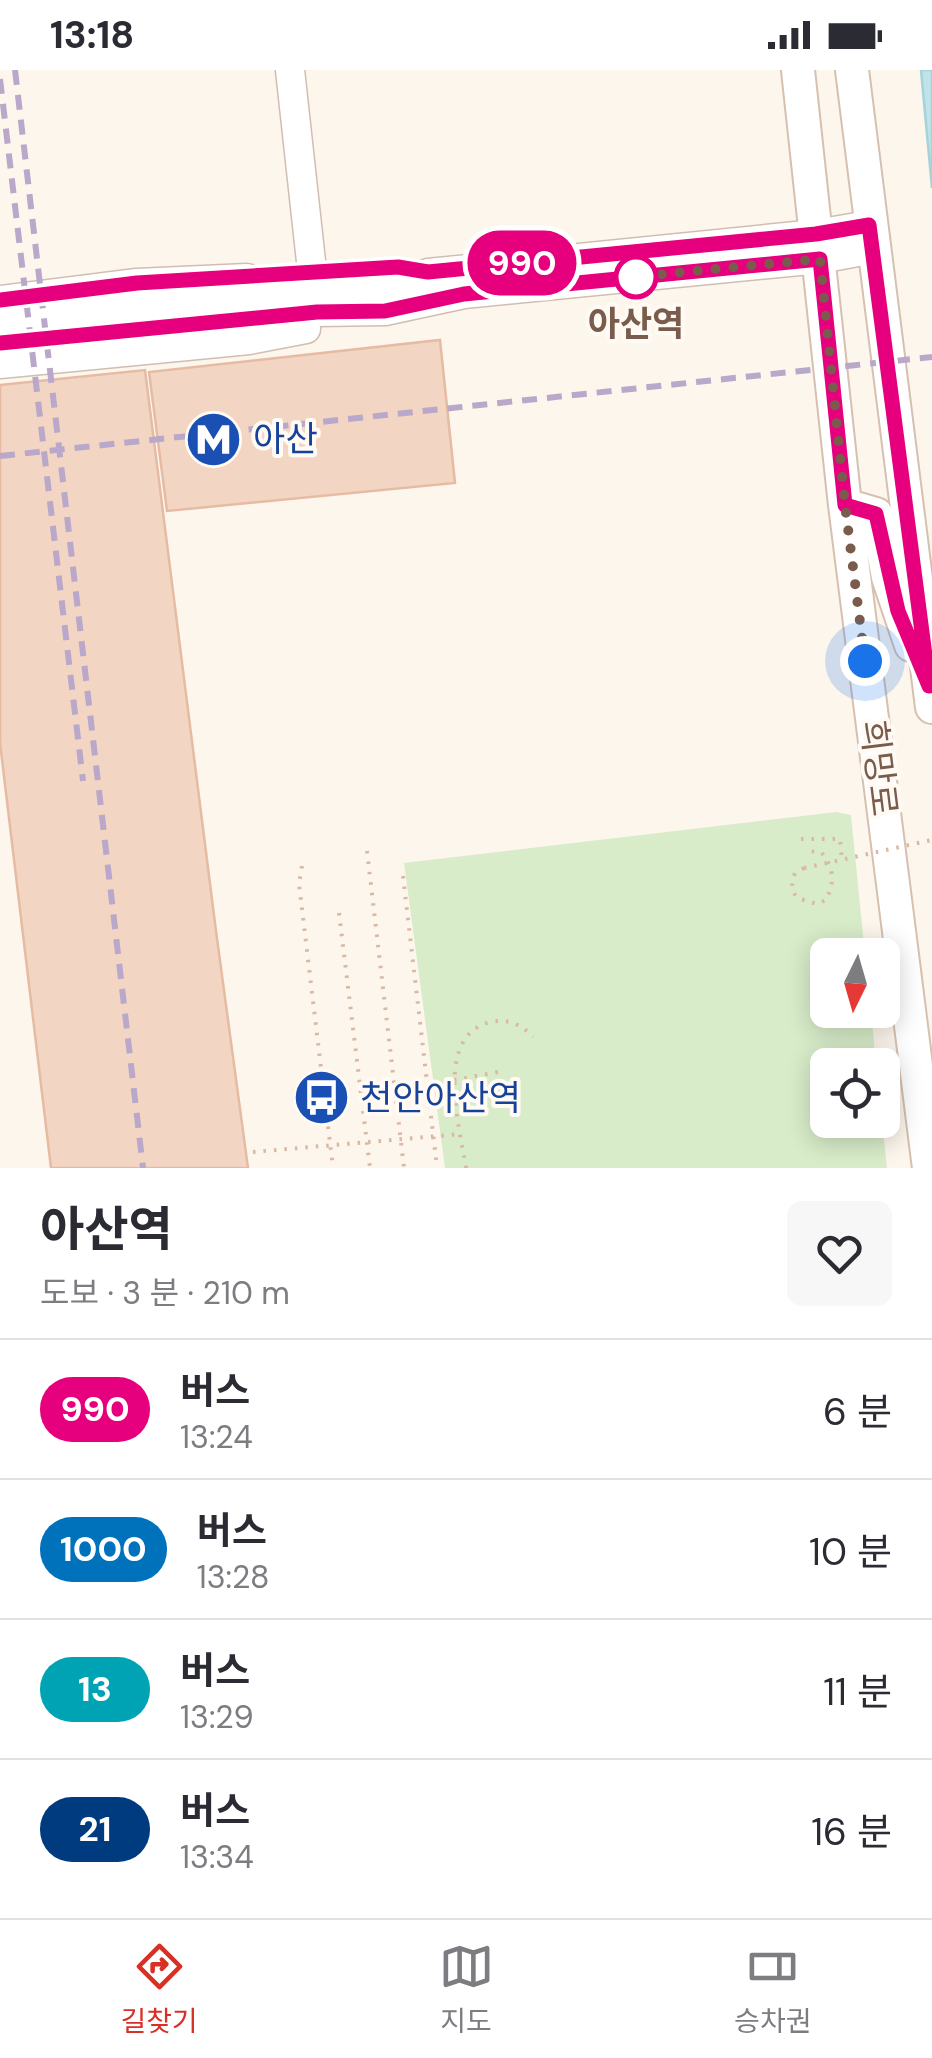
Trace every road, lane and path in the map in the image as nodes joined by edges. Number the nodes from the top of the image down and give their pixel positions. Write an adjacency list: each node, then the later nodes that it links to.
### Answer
1 (290, 70): 6 (street)
2 (798, 70): 5 (main road, 희망로)
3 (852, 70): 4 (main road, 희망로)
4 (872, 237): 5 (street); 13 (main road, 희망로)
5 (818, 246): 6 (street); 8 (street); 12 (main road, 희망로)
6 (315, 292): 7 (street); 8 (street); 9 (street); 10 (street)
7 (0, 300)
8 (385, 311): 11 (street)
9 (0, 322)
10 (0, 344)
11 (0, 364)
12 (845, 505): 13 (main road); 38 (main road, 희망로)
13 (931, 696)
14 (801, 838): 18 (path)
15 (932, 840): 18 (path, bridge)
16 (367, 851): 29 (path)
17 (806, 851): 18 (path, bridge)
18 (842, 861)
19 (302, 866): 31 (path)
20 (403, 876): 28 (path)
21 (339, 913): 30 (path)
22 (533, 1037): 24 (path)
23 (498, 1072): 24 (path)
24 (454, 1080): 26 (path)
25 (470, 1091): 26 (path)
26 (456, 1094): 27 (path)
27 (461, 1134): 28 (path); 37 (path)
28 (433, 1136): 29 (path); 36 (path)
29 (401, 1140): 30 (path); 35 (path)
30 (366, 1143): 31 (path); 34 (path)
31 (330, 1146): 32 (path); 33 (path)
32 (253, 1152)
33 (333, 1168)
34 (370, 1168)
35 (404, 1168)
36 (436, 1168)
37 (466, 1168)
38 (930, 1168)

